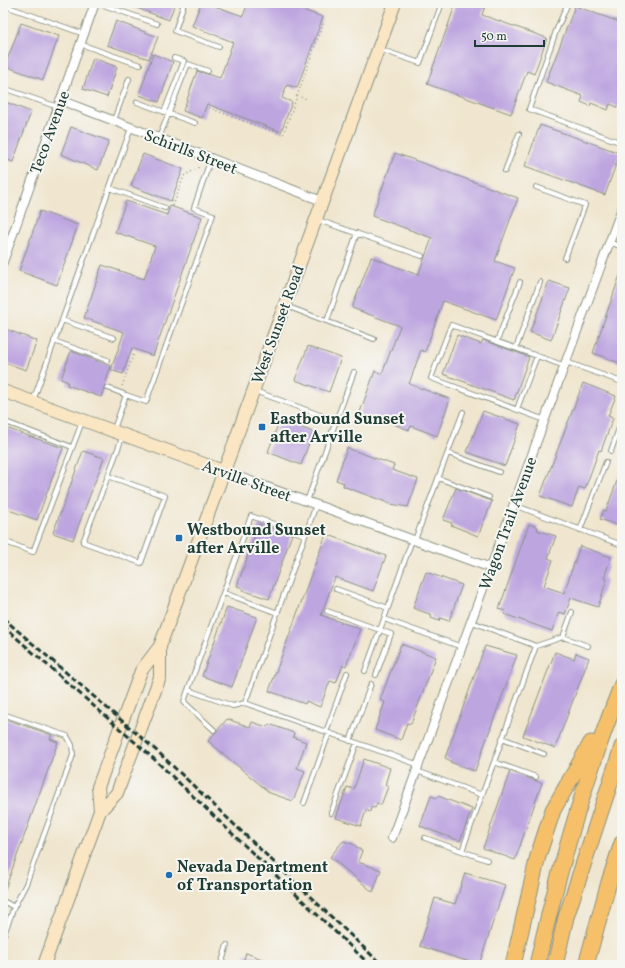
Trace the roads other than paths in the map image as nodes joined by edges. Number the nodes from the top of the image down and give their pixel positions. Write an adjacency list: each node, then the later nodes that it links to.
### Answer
1 (97, 3): 7 (lane); 8 (street, Teco Avenue)
2 (184, 3): 10 (lane)
3 (395, 3): 11 (main road, West Sunset Road)
4 (442, 3): 11 (lane)
5 (568, 3): 26 (lane)
6 (3, 5): 8 (lane)
7 (157, 24)
8 (84, 34): 9 (street, Teco Avenue)
9 (80, 44): 13 (lane); 18 (street, Teco Avenue)
10 (219, 47)
11 (378, 49): 31 (main road, West Sunset Road)
12 (174, 58): 19 (lane)
13 (140, 65)
14 (208, 71): 20 (lane)
15 (129, 79): 21 (lane)
16 (3, 88): 18 (lane)
17 (137, 102): 19 (lane)
18 (59, 104): 21 (street, Schirlls Street); 40 (street, Teco Avenue)
19 (164, 112): 20 (lane)
20 (169, 114): 22 (lane); 25 (lane)
21 (113, 121): 23 (street, Schirlls Street)
22 (195, 123)
23 (131, 128): 25 (street, Schirlls Street); 30 (lane)
24 (519, 134): 28 (lane)
25 (159, 138): 27 (street, Schirlls Street)
26 (622, 143)
27 (211, 158): 31 (street, Schirlls Street); 59 (lane)
28 (505, 171)
29 (536, 187): 39 (lane)
30 (110, 188): 32 (lane); 44 (lane)
31 (322, 201): 34 (main road, West Sunset Road)
32 (165, 208)
33 (622, 208): 36 (street, Wagon Trail Avenue)
34 (316, 219): 35 (lane); 43 (main road, West Sunset Road)
35 (357, 233): 38 (lane); 45 (lane)
36 (609, 242): 37 (lane); 53 (street, Wagon Trail Avenue)
37 (622, 247)
38 (422, 256)
39 (565, 258)
40 (3, 262)
41 (520, 282): 49 (lane)
42 (540, 282): 50 (lane)
43 (284, 306): 45 (lane); 57 (main road, West Sunset Road)
44 (62, 320): 46 (lane); 48 (lane)
45 (327, 321): 47 (lane)
46 (114, 338)
47 (374, 339)
48 (54, 341): 52 (lane); 60 (lane)
49 (497, 341): 50 (lane); 61 (lane)
50 (516, 348): 51 (lane)
51 (537, 356): 53 (lane); 61 (lane)
52 (107, 360)
53 (565, 364): 55 (lane); 64 (street, Wagon Trail Avenue)
54 (354, 372): 67 (lane)
55 (622, 382)
56 (108, 388): 59 (lane)
57 (253, 390): 67 (lane); 73 (main road, West Sunset Road)
58 (3, 391): 60 (main road, Arville Street)
59 (126, 395): 68 (lane)
60 (33, 402): 63 (main road, Arville Street)
61 (517, 409): 64 (lane)
62 (463, 412): 71 (lane)
63 (82, 420): 68 (main road, Arville Street); 69 (lane)
64 (545, 420): 79 (street, Wagon Trail Avenue)
65 (622, 420): 70 (lane)
66 (3, 421): 69 (lane)
67 (336, 421): 78 (lane)
68 (118, 433): 73 (main road, Arville Street); 75 (lane)
69 (72, 447): 84 (lane)
70 (611, 451)
71 (448, 453): 74 (lane); 76 (lane)
72 (606, 462): 81 (lane)
73 (223, 471): 78 (street, Arville Street); 97 (main road, West Sunset Road)
74 (499, 472)
75 (108, 476): 75 (lane)
76 (438, 478): 77 (lane); 83 (lane)
77 (490, 497)
78 (307, 502): 80 (street, Arville Street)
79 (514, 504): 81 (lane); 86 (street, Wagon Trail Avenue)
80 (316, 505): 82 (lane); 83 (street, Arville Street)
81 (580, 530): 85 (lane)
82 (305, 535): 88 (lane); 91 (lane)
83 (413, 540): 86 (street, Arville Street); 89 (lane)
84 (3, 541)
85 (622, 545)
86 (491, 568): 94 (street, Wagon Trail Avenue)
87 (336, 589): 89 (lane)
88 (224, 593): 91 (lane); 106 (lane)
89 (388, 608): 93 (lane)
90 (327, 611): 95 (lane)
91 (278, 612): 107 (lane)
92 (572, 612): 96 (lane)
93 (384, 619): 95 (lane); 100 (lane)
94 (472, 622): 98 (lane); 100 (street, Wagon Trail Avenue)
95 (380, 630): 101 (lane); 103 (lane)
96 (562, 637): 98 (lane); 99 (lane)
97 (160, 646): 122 (main road, West Sunset Road); 122 (main road, West Sunset Road)
98 (536, 646): 112 (lane)
99 (588, 646)
100 (462, 647): 118 (street, Wagon Trail Avenue)
101 (365, 671)
102 (347, 673): 111 (lane)
103 (376, 675)
104 (371, 684): 113 (lane)
105 (622, 684): 108 (highway)
106 (188, 690): 107 (lane); 110 (lane)
107 (245, 703): 111 (lane)
108 (615, 703): 135 (highway); 136 (highway)
109 (3, 714): 130 (lane)
110 (214, 730)
111 (328, 733): 113 (lane); 121 (lane)
112 (502, 738): 116 (lane); 117 (lane)
113 (350, 741): 114 (lane)
114 (357, 743): 118 (lane); 123 (lane)
115 (622, 746): 137 (highway)
116 (544, 754)
117 (494, 762): 119 (lane); 120 (lane)
118 (418, 768): 120 (lane); 124 (street, Wagon Trail Avenue)
119 (536, 777)
120 (482, 795): 127 (lane)
121 (304, 803)
122 (100, 810): 133 (main road, West Sunset Road)
123 (331, 813)
124 (392, 838)
125 (425, 838): 127 (lane)
126 (622, 843): 138 (highway)
127 (462, 851): 128 (lane)
128 (487, 860)
129 (3, 901): 130 (lane)
130 (14, 907): 131 (lane)
131 (3, 937)
132 (227, 945): 134 (lane)
133 (44, 965)
134 (221, 965)
135 (513, 965)
136 (537, 965)
137 (555, 965)
138 (586, 965)

